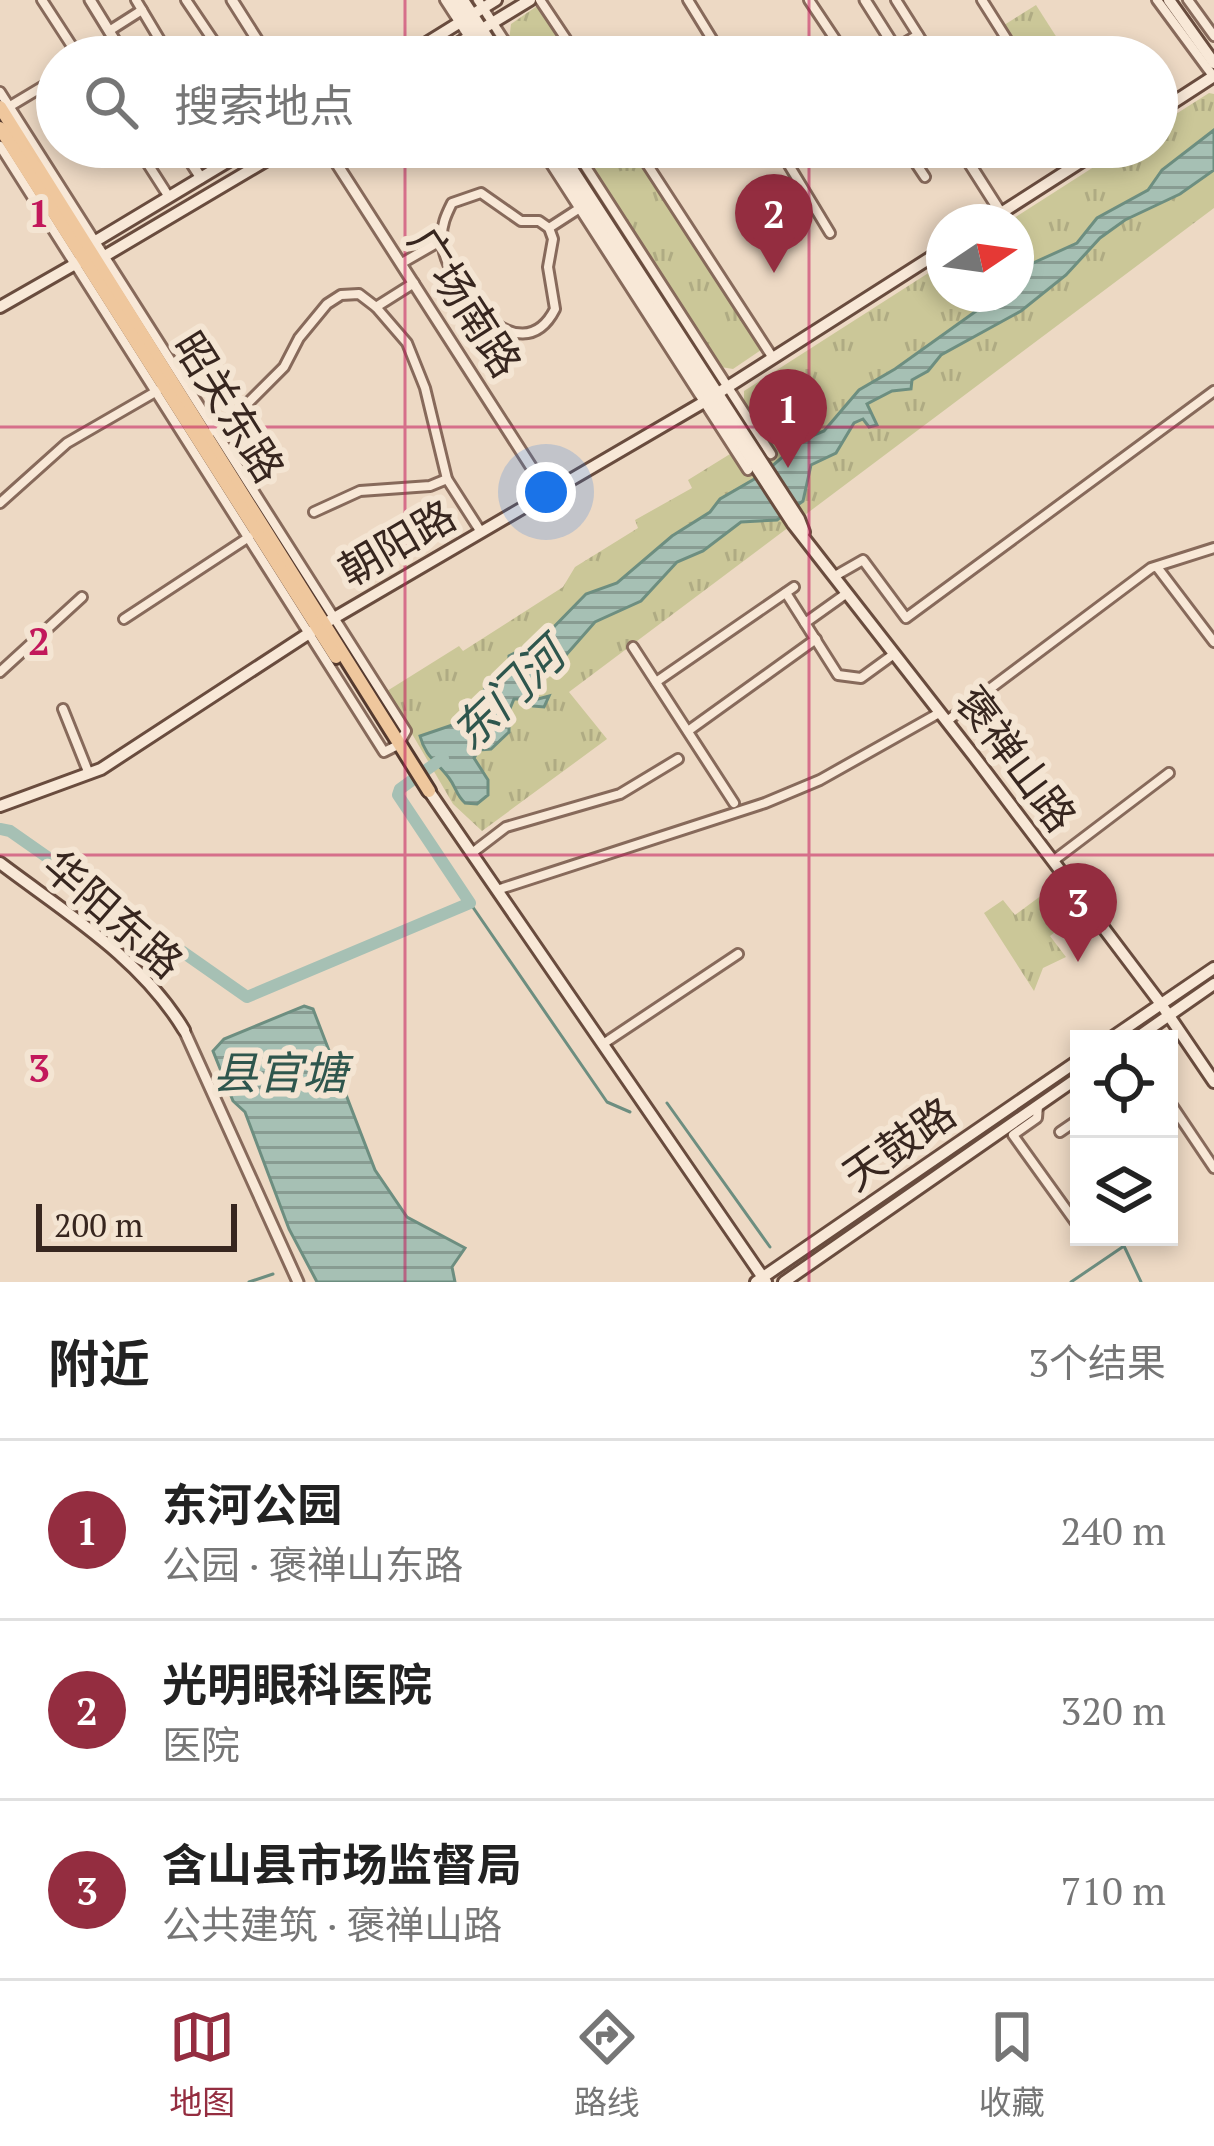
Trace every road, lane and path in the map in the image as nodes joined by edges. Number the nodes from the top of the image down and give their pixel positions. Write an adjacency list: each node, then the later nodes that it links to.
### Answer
1 (42, 0): 23 (street)
2 (90, 0): 24 (street)
3 (136, 0): 19 (street)
4 (186, 0): 26 (street)
5 (232, 0): 27 (street)
6 (449, 0): 20 (main road)
7 (463, 0): 20 (main road)
8 (496, 0): 20 (main road)
9 (530, 0): 21 (main road)
10 (540, 0): 33 (street)
11 (688, 0): 34 (street)
12 (809, 0): 35 (street)
13 (865, 0): 36 (street)
14 (896, 0): 22 (street)
15 (982, 0): 37 (street)
16 (1157, 0): 41 (street)
17 (1173, 0): 39 (main road); 40 (main road)
18 (1188, 0): 38 (street)
19 (142, 10): 24 (street); 25 (street)
20 (472, 13): 21 (main road); 21 (street); 28 (main road)
21 (479, 31): 29 (main road); 30 (main road); 31 (main road); 32 (street)
22 (918, 34)
23 (65, 36)
24 (112, 36)
25 (157, 36)
26 (210, 36)
27 (255, 36)
28 (436, 36)
29 (471, 36)
30 (480, 36)
31 (483, 36)
32 (486, 36)
33 (564, 36)
34 (710, 36)
35 (833, 36)
36 (887, 36)
37 (1005, 36)
38 (1214, 36)
39 (1214, 52)
40 (1214, 63)
41 (1214, 76): 44 (main road)
42 (36, 90): 45 (street)
43 (0, 92): 45 (street)
44 (1178, 99)
45 (4, 109): 61 (main road, 昭关东路)
46 (0, 128): 61 (main road, 昭关东路)
47 (0, 146): 61 (street)
48 (150, 168): 64 (street)
49 (194, 168): 63 (street)
50 (213, 168): 63 (main road)
51 (250, 168): 71 (main road)
52 (340, 168): 73 (street, 广场南路)
53 (559, 168): 65 (main road)
54 (568, 168): 65 (main road)
55 (585, 168): 80 (street)
56 (650, 168): 77 (street)
57 (791, 168): 69 (street)
58 (919, 168): 62 (street)
59 (972, 168): 66 (street)
60 (1071, 168): 67 (main road)
61 (38, 177): 71 (main road, 昭关东路); 71 (street)
62 (925, 177)
63 (200, 178): 64 (main road)
64 (169, 197): 71 (main road)
65 (585, 204): 68 (street); 80 (main road, 褒禅山路)
66 (994, 204)
67 (1014, 204)
68 (549, 228): 70 (street); 70 (street)
69 (830, 233)
70 (442, 240): 73 (street)
71 (91, 254): 75 (main road); 78 (main road, 昭关东路); 81 (street)
72 (926, 260): 77 (main road, 朝阳路)
73 (402, 263): 74 (street, 广场南路)
74 (414, 283): 76 (street); 85 (street, 广场南路)
75 (0, 307)
76 (376, 307): 81 (street); 84 (street)
77 (773, 358): 80 (main road, 朝阳路)
78 (165, 386): 81 (main road, 昭关东路); 86 (street); 88 (main road, 昭关东路)
79 (1214, 391): 92 (street)
80 (715, 395): 82 (street); 83 (main road, 褒禅山路); 83 (street); 85 (main road, 朝阳路)
81 (211, 432): 88 (main road, 昭关东路); 97 (street)
82 (771, 454)
83 (758, 472): 92 (main road, 褒禅山路)
84 (448, 479): 87 (street); 89 (street)
85 (548, 493): 89 (main road, 朝阳路)
86 (0, 502)
87 (314, 512)
88 (257, 532): 95 (street); 97 (main road, 昭关东路)
89 (481, 532): 97 (main road, 朝阳路)
90 (1214, 548): 91 (street)
91 (1157, 568): 99 (street); 105 (street)
92 (835, 576): 93 (main road, 褒禅山路)
93 (847, 593): 96 (street); 101 (main road, 褒禅山路)
94 (82, 597): 102 (street)
95 (124, 619)
96 (805, 623): 98 (street); 103 (street)
97 (321, 626): 109 (main road, 朝阳路); 110 (main road, 昭关东路)
98 (816, 639): 101 (street); 106 (street)
99 (1214, 642)
100 (633, 647): 103 (street)
101 (894, 654): 105 (main road, 褒禅山路)
102 (0, 672)
103 (656, 682): 106 (street)
104 (63, 709): 109 (street)
105 (944, 716): 114 (main road, 褒禅山路); 116 (street)
106 (688, 731): 111 (street)
107 (678, 759): 113 (street)
108 (1169, 773): 114 (street)
109 (89, 774): 112 (main road, 朝阳路)
110 (429, 791): 113 (main road, 昭关东路)
111 (734, 802)
112 (0, 806)
113 (472, 853): 116 (main road, 昭关东路)
114 (1053, 861): 120 (main road, 褒禅山路)
115 (0, 862): 122 (main road, 华阳东路)
116 (497, 890): 125 (main road, 昭关东路)
117 (738, 955): 125 (street)
118 (1214, 968): 120 (main road)
119 (1214, 984): 121 (main road)
120 (1161, 1004): 121 (main road, 褒禅山路); 123 (main road)
121 (1169, 1016): 124 (main road); 127 (main road, 褒禅山路)
122 (184, 1030): 136 (street, 华阳东路)
123 (1122, 1030)
124 (1148, 1030)
125 (603, 1045): 135 (main road, 昭关东路)
126 (1070, 1066): 135 (main road, 天鼓路)
127 (1214, 1082)
128 (1070, 1083): 129 (main road, 天鼓路)
129 (1038, 1106): 134 (street); 137 (main road, 天鼓路)
130 (1178, 1114): 133 (street)
131 (1070, 1125): 132 (street)
132 (1060, 1132)
133 (1214, 1168)
134 (1070, 1214)
135 (762, 1281)
136 (298, 1282)
137 (784, 1282)

